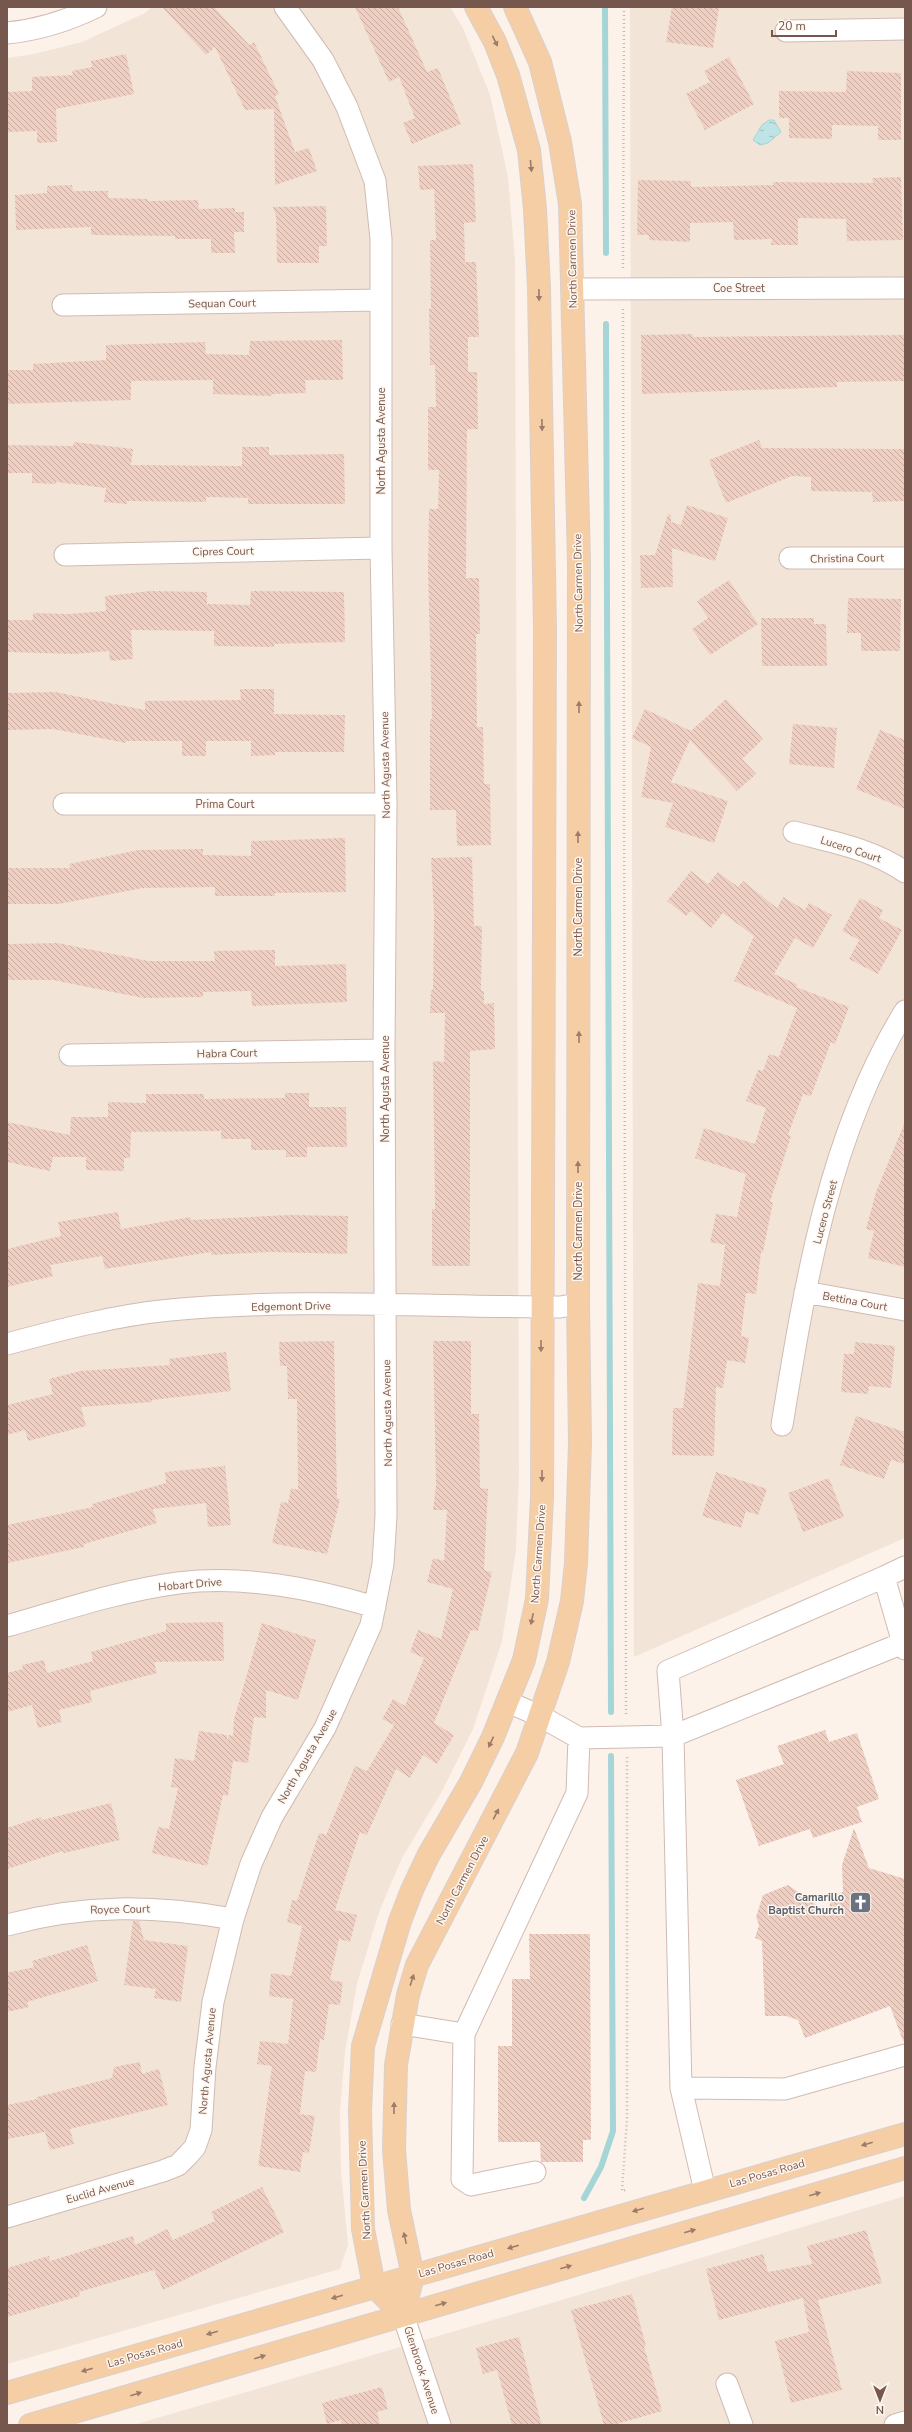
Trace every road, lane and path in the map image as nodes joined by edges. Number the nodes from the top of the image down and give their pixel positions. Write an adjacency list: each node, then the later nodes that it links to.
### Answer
1 (96, 7): 8 (street)
2 (285, 7): 12 (street, North Agusta Avenue)
3 (476, 7): 28 (main road, North Carmen Drive, one-way to 28)
4 (515, 7): 9 (main road, North Carmen Drive)
5 (624, 7): 10 (path)
6 (905, 29): 7 (street)
7 (786, 31)
8 (7, 33)
9 (572, 288): 10 (street, Coe Street); 27 (main road, North Carmen Drive, one-way to 9)
10 (622, 288): 11 (street, Coe Street); 41 (path)
11 (905, 288)
12 (381, 300): 13 (street, Sequan Court); 14 (street, North Agusta Avenue)
13 (64, 305)
14 (381, 548): 15 (street, Cipres Court); 19 (street, North Agusta Avenue)
15 (65, 555)
16 (790, 558): 17 (street, Christina Court)
17 (905, 558)
18 (64, 804): 19 (street, Prima Court)
19 (386, 804): 23 (street, North Agusta Avenue)
20 (794, 832): 21 (street, Lucero Court)
21 (905, 872)
22 (905, 1011): 25 (street, Lucero Street)
23 (384, 1050): 24 (street, Habra Court); 26 (street, North Agusta Avenue)
24 (70, 1055)
25 (806, 1292): 29 (street, Bettina Court); 31 (street, Lucero Street)
26 (385, 1304): 28 (street, Edgemont Drive); 30 (street, Edgemont Drive); 34 (street, North Agusta Avenue)
27 (578, 1304): 28 (street, Edgemont Drive); 38 (main road, North Carmen Drive)
28 (541, 1306): 37 (main road, North Carmen Drive, one-way to 37)
29 (905, 1310)
30 (7, 1344)
31 (782, 1425)
32 (905, 1567): 33 (street)
33 (884, 1577): 36 (street); 39 (street)
34 (375, 1607): 35 (street, Hobart Drive); 42 (street, North Agusta Avenue)
35 (7, 1626)
36 (904, 1646): 39 (street)
37 (508, 1702): 38 (street); 56 (main road, North Carmen Drive, one-way to 56)
38 (540, 1716): 40 (street); 44 (main road, North Carmen Drive, one-way to 38)
39 (673, 1736): 41 (street); 47 (street)
40 (579, 1738): 41 (street); 45 (street)
41 (626, 1738): 52 (path)
42 (233, 1919): 43 (street, Royce Court); 49 (street, North Agusta Avenue)
43 (7, 1925)
44 (402, 2024): 45 (street); 55 (main road, North Carmen Drive, one-way to 44)
45 (464, 2034): 51 (street)
46 (905, 2055): 47 (street)
47 (681, 2088): 53 (street)
48 (905, 2134): 53 (main road, Las Posas Road, one-way to 53)
49 (188, 2155): 54 (street, Euclid Avenue)
50 (905, 2168): 57 (main road, one-way to 50)
51 (535, 2172)
52 (629, 2189)
53 (705, 2191): 55 (main road, Las Posas Road, one-way to 55)
54 (7, 2217)
55 (413, 2276): 56 (main road, Las Posas Road); 57 (main road, North Carmen Drive)
56 (374, 2286): 57 (main road); 59 (main road, Las Posas Road, one-way to 59)
57 (403, 2314): 61 (main road, one-way to 57); 62 (street, Glenbrook Avenue)
58 (727, 2384): 63 (street)
59 (7, 2393)
60 (905, 2422): 64 (street)
61 (30, 2425)
62 (440, 2425)
63 (742, 2425)
64 (896, 2425)

